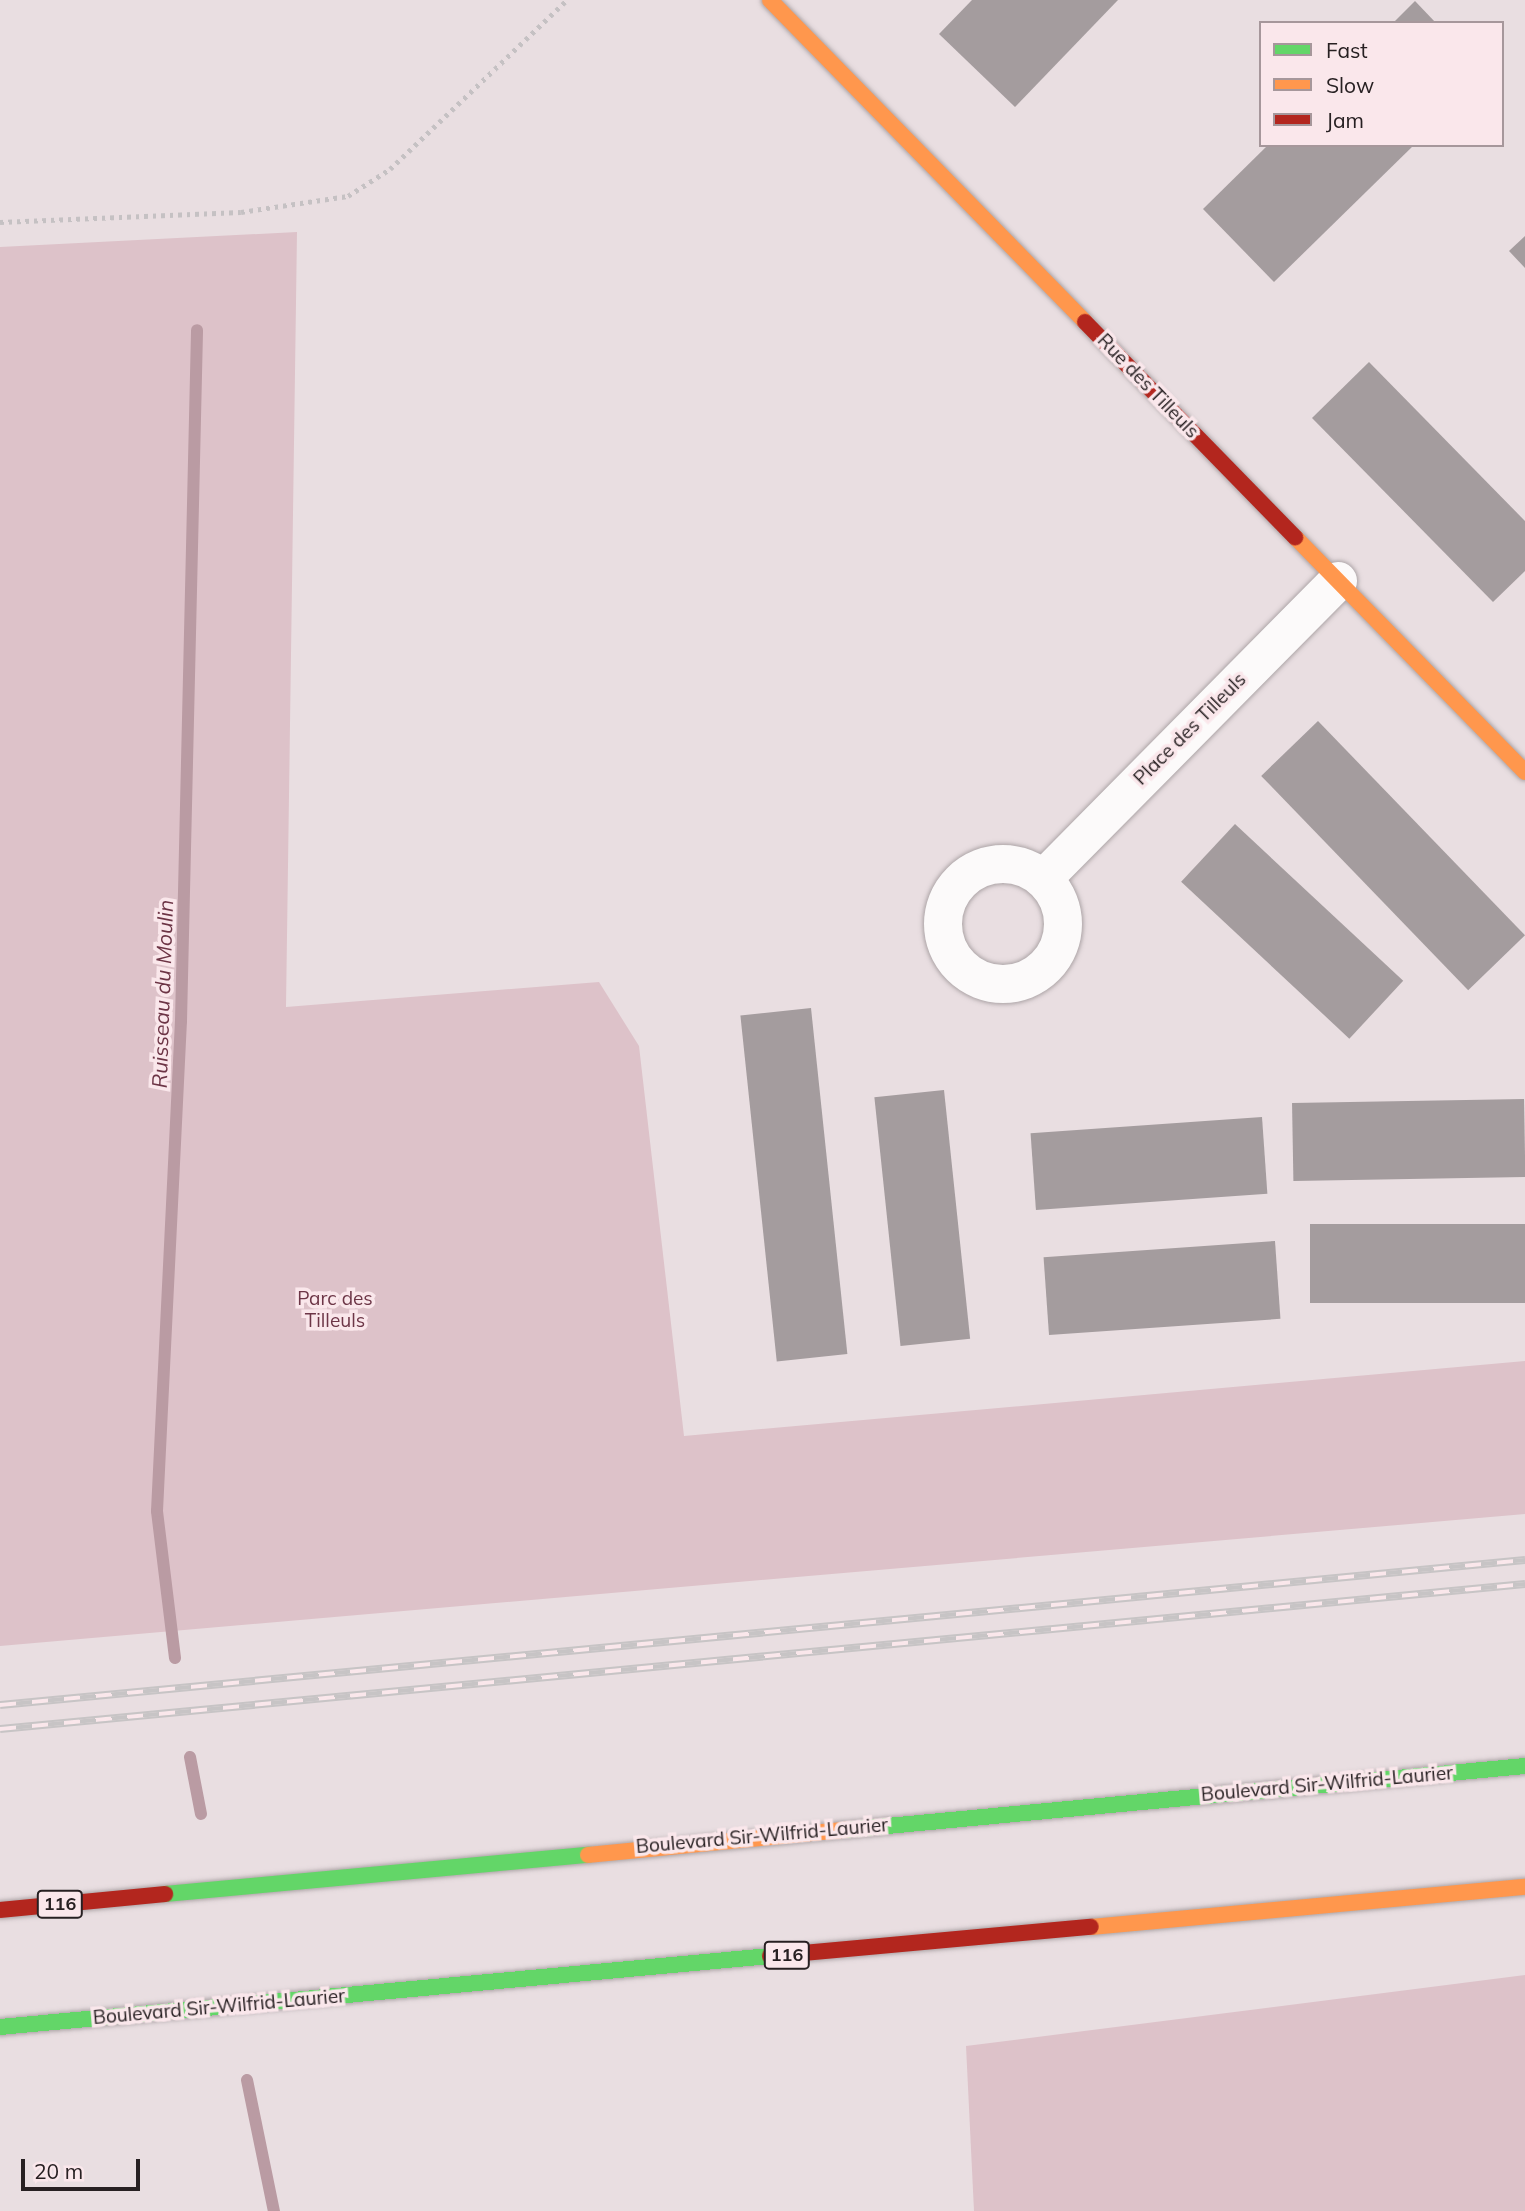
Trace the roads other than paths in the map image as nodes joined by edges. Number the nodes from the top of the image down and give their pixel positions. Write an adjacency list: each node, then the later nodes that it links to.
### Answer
1 (771, 0): 2 (main road, Rue des Tilleuls)
2 (1338, 581): 3 (main road, Rue des Tilleuls); 4 (street, Place des Tilleuls)
3 (1525, 772)
4 (1044, 878)
5 (1525, 1766): 7 (main road, Boulevard Sir-Wilfrid-Laurier / 116)
6 (1525, 1887): 8 (main road, Boulevard Sir-Wilfrid-Laurier / 116)
7 (0, 1910)
8 (0, 2027)

